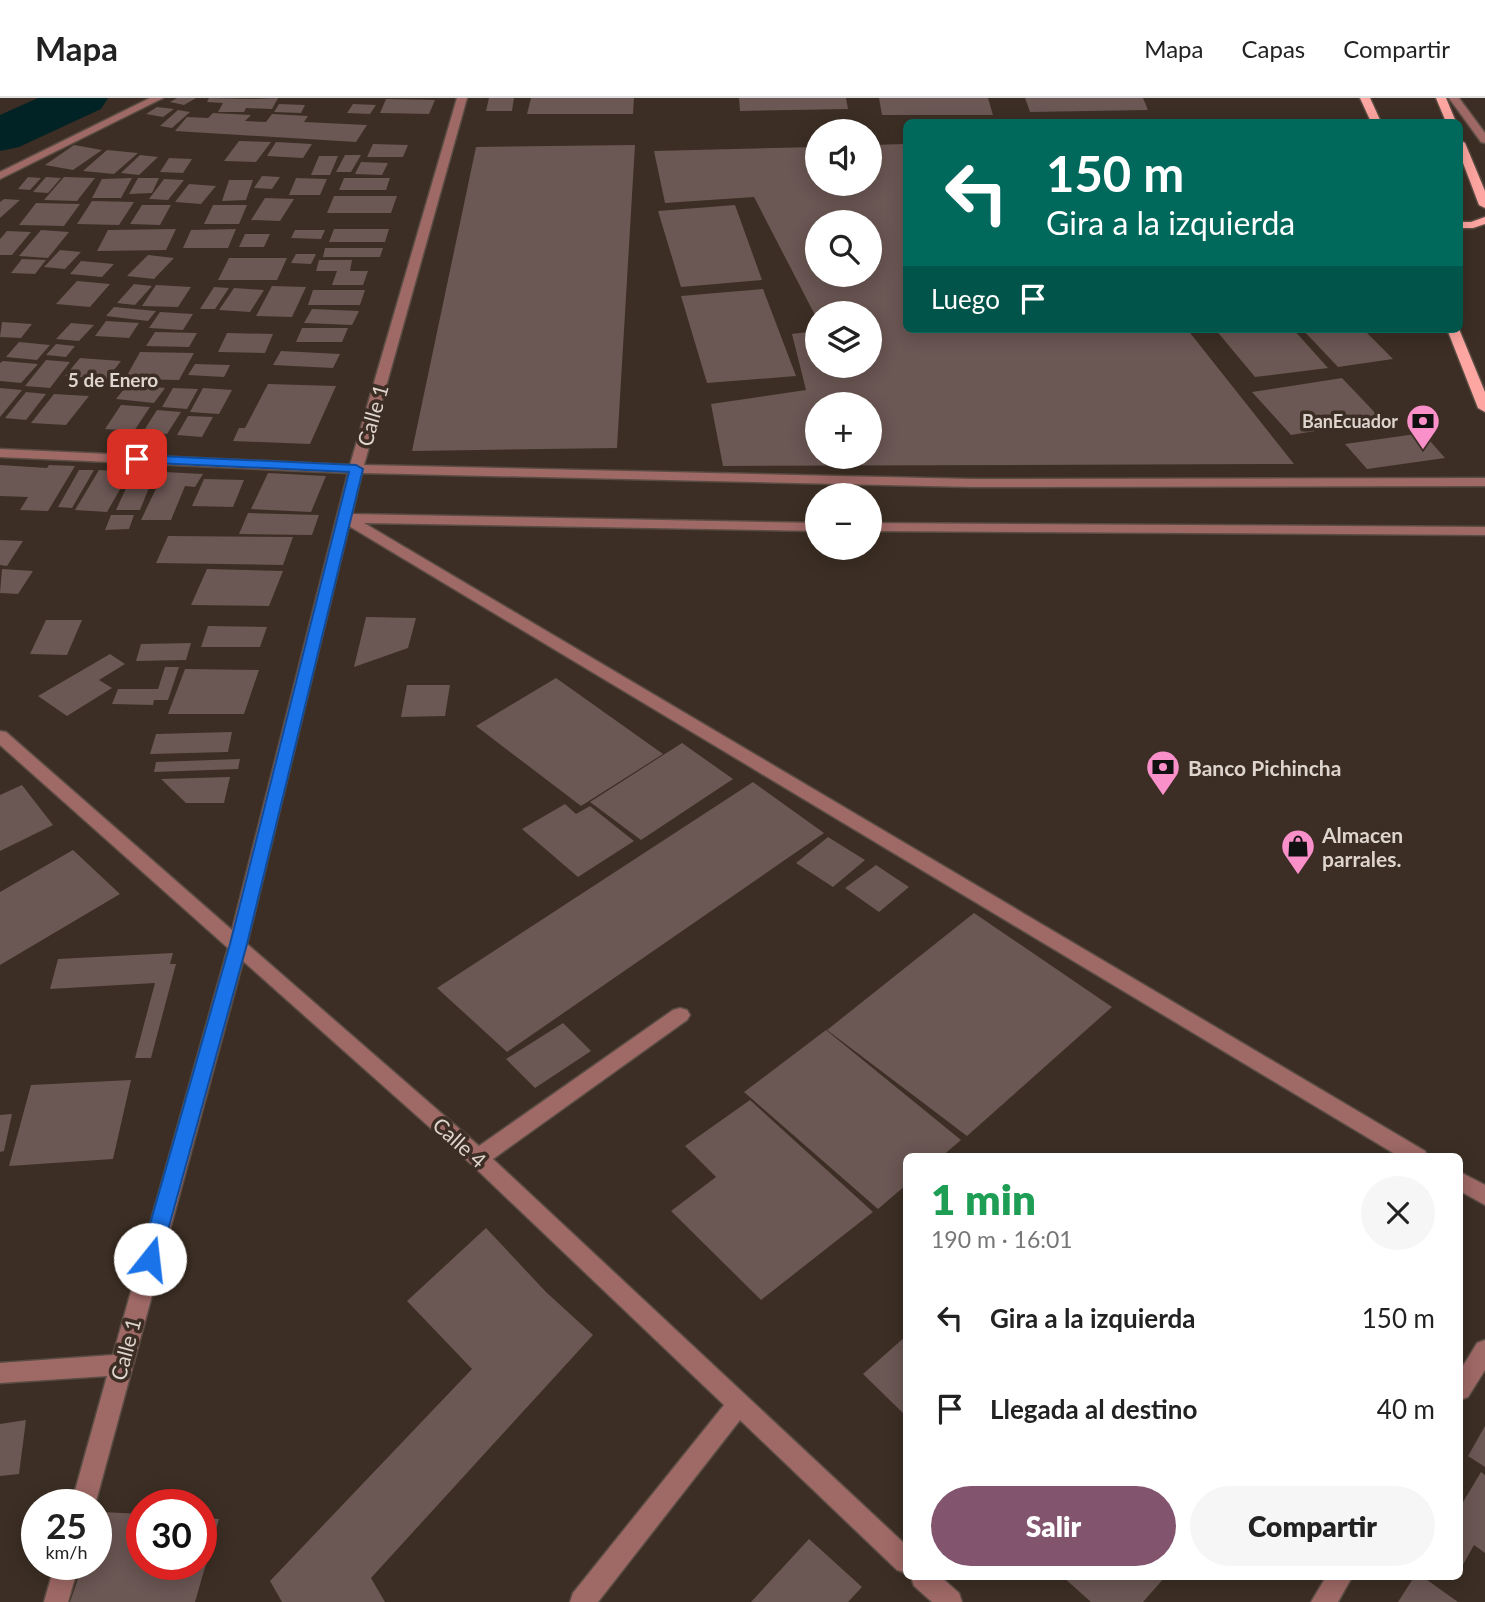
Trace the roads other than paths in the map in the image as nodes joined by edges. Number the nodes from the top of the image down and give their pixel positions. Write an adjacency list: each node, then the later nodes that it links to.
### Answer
1 (158, 98): 10 (street)
2 (462, 98): 17 (street, Calle 1)
3 (1364, 98): 6 (main road)
4 (1441, 98): 7 (main road)
5 (1454, 98): 8 (street)
6 (1374, 119)
7 (1450, 119)
8 (1485, 140)
9 (1463, 150): 11 (main road)
10 (0, 176)
11 (1485, 205)
12 (1485, 220): 13 (main road)
13 (1463, 225)
14 (1455, 333): 15 (main road)
15 (1485, 408)
16 (0, 453): 17 (street)
17 (356, 469): 18 (street); 19 (street, Calle 1)
18 (1485, 482)
19 (344, 517): 20 (street); 24 (street, Calle 1); 26 (street)
20 (805, 527)
21 (882, 527): 22 (street)
22 (1485, 531)
23 (0, 736): 24 (street, Calle 4)
24 (238, 944): 27 (street, Calle 4); 31 (street, Calle 1)
25 (680, 1014): 27 (street)
26 (1411, 1153)
27 (478, 1158): 34 (street, Calle 4)
28 (1463, 1183): 29 (street)
29 (1485, 1196)
30 (1485, 1350): 33 (street)
31 (121, 1365): 32 (street); 35 (street, Calle 1)
32 (0, 1374)
33 (1463, 1385)
34 (739, 1404): 36 (street, Calle 4); 41 (street)
35 (87, 1489)
36 (903, 1558)
37 (62, 1580): 40 (street)
38 (926, 1580): 42 (street)
39 (1338, 1580): 43 (street)
40 (56, 1602)
41 (582, 1602)
42 (950, 1602)
43 (1323, 1602)

